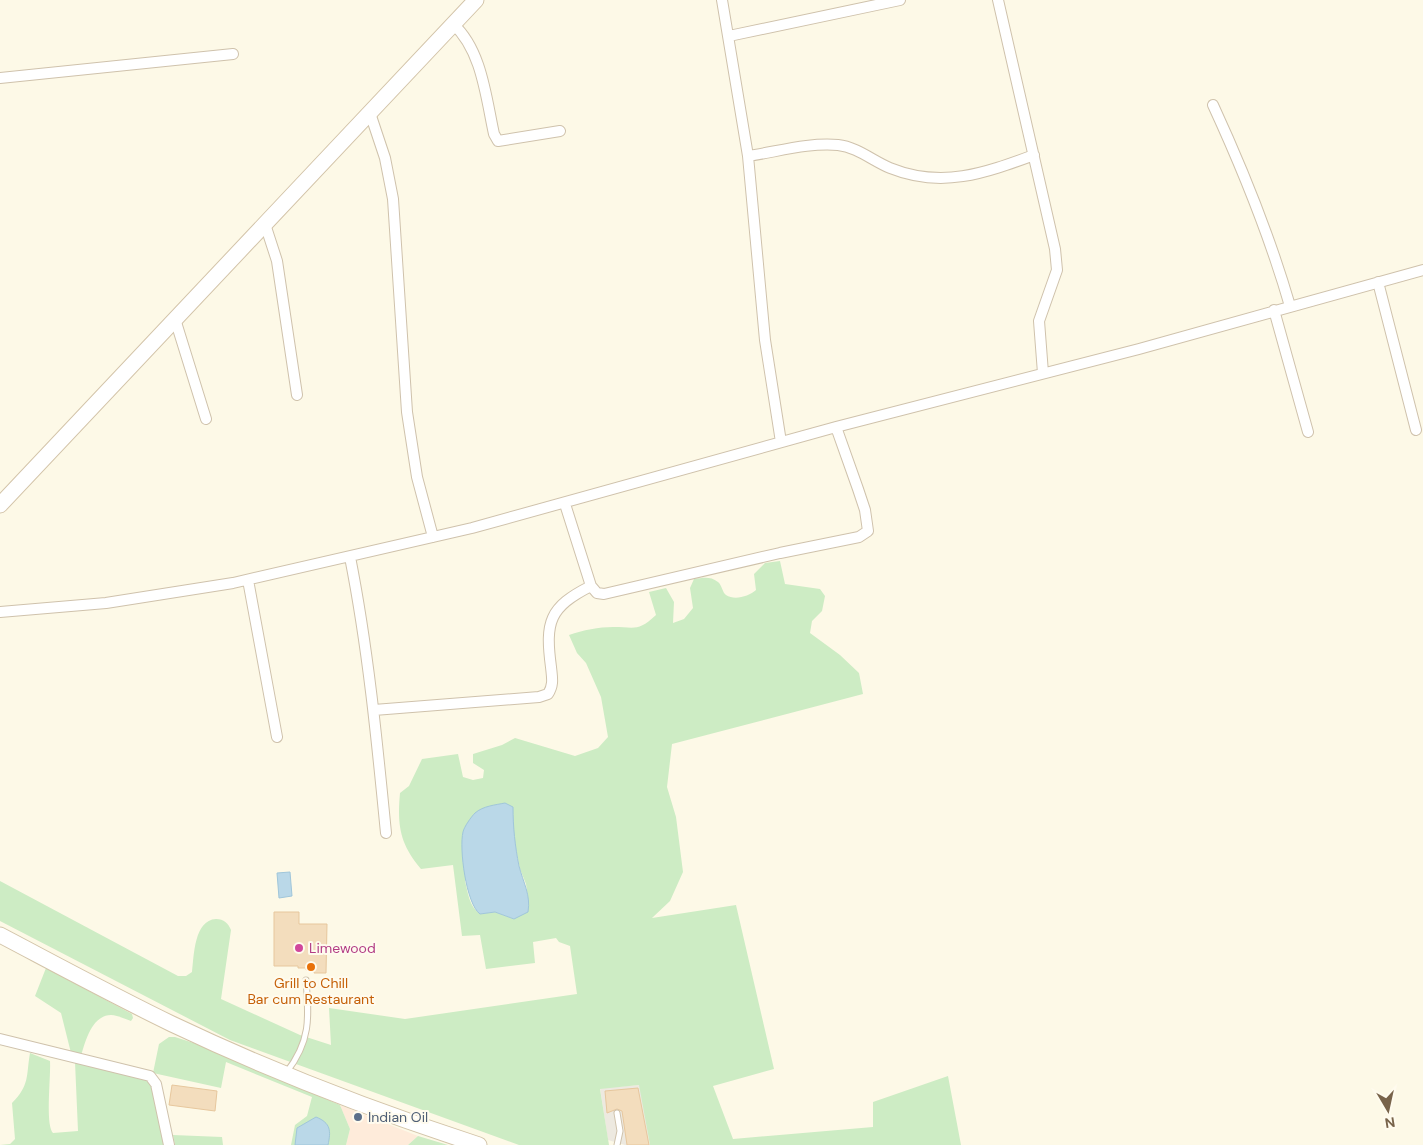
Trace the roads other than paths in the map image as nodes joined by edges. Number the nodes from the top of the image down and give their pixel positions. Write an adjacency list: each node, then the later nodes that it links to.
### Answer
1 (476, 0): 5 (street)
2 (722, 0): 6 (street)
3 (900, 0): 6 (street)
4 (998, 0): 12 (street)
5 (453, 24): 10 (street); 11 (street)
6 (729, 36): 13 (street)
7 (233, 54): 8 (street)
8 (0, 78)
9 (1213, 105): 17 (street)
10 (370, 113): 14 (street); 29 (street)
11 (560, 131)
12 (1034, 155): 13 (street); 20 (street)
13 (748, 156): 26 (street)
14 (265, 224): 19 (street); 21 (street)
15 (1423, 270): 16 (street)
16 (1378, 282): 17 (street); 24 (street)
17 (1290, 306): 18 (street)
18 (1274, 310): 20 (street); 25 (street)
19 (175, 320): 22 (street); 28 (street)
20 (1043, 373): 23 (street)
21 (297, 395)
22 (206, 419)
23 (836, 427): 26 (street); 32 (street)
24 (1416, 430)
25 (1308, 432)
26 (781, 442): 27 (street)
27 (565, 504): 29 (street); 32 (street)
28 (0, 505)
29 (433, 538): 30 (street)
30 (350, 557): 31 (street); 34 (street)
31 (248, 580): 33 (street); 35 (street)
32 (591, 586): 34 (street)
33 (0, 612)
34 (374, 710): 36 (street)
35 (277, 737)
36 (386, 833)
37 (0, 935): 40 (street)
38 (306, 980): 40 (lane)
39 (0, 1039): 43 (street)
40 (290, 1069): 44 (street)
41 (617, 1113): 42 (lane)
42 (618, 1144)
43 (169, 1145)
44 (479, 1145)

